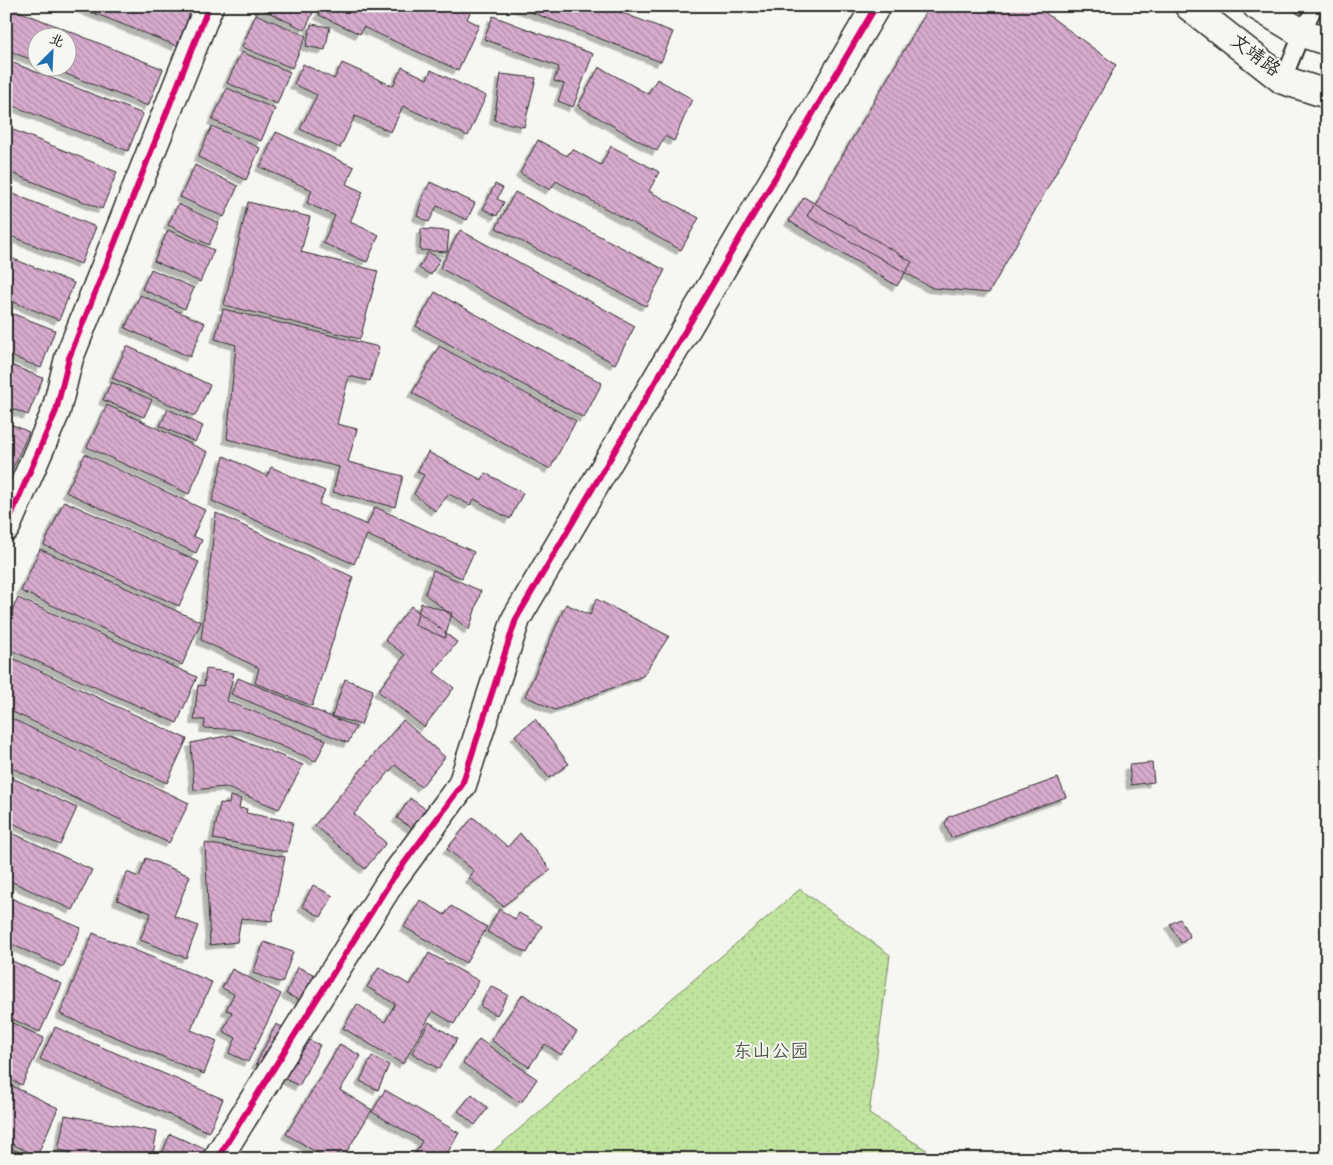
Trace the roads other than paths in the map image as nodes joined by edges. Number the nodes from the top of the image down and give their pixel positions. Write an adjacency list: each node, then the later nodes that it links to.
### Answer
1 (209, 6): 9 (street)
2 (876, 6): 10 (street)
3 (1189, 6): 7 (street, 文靖路)
4 (1257, 6): 6 (street)
5 (1315, 6): 6 (lane)
6 (1314, 37): 7 (lane)
7 (1283, 80): 8 (street, 文靖路)
8 (1327, 94)
9 (6, 527)
10 (217, 1159)

